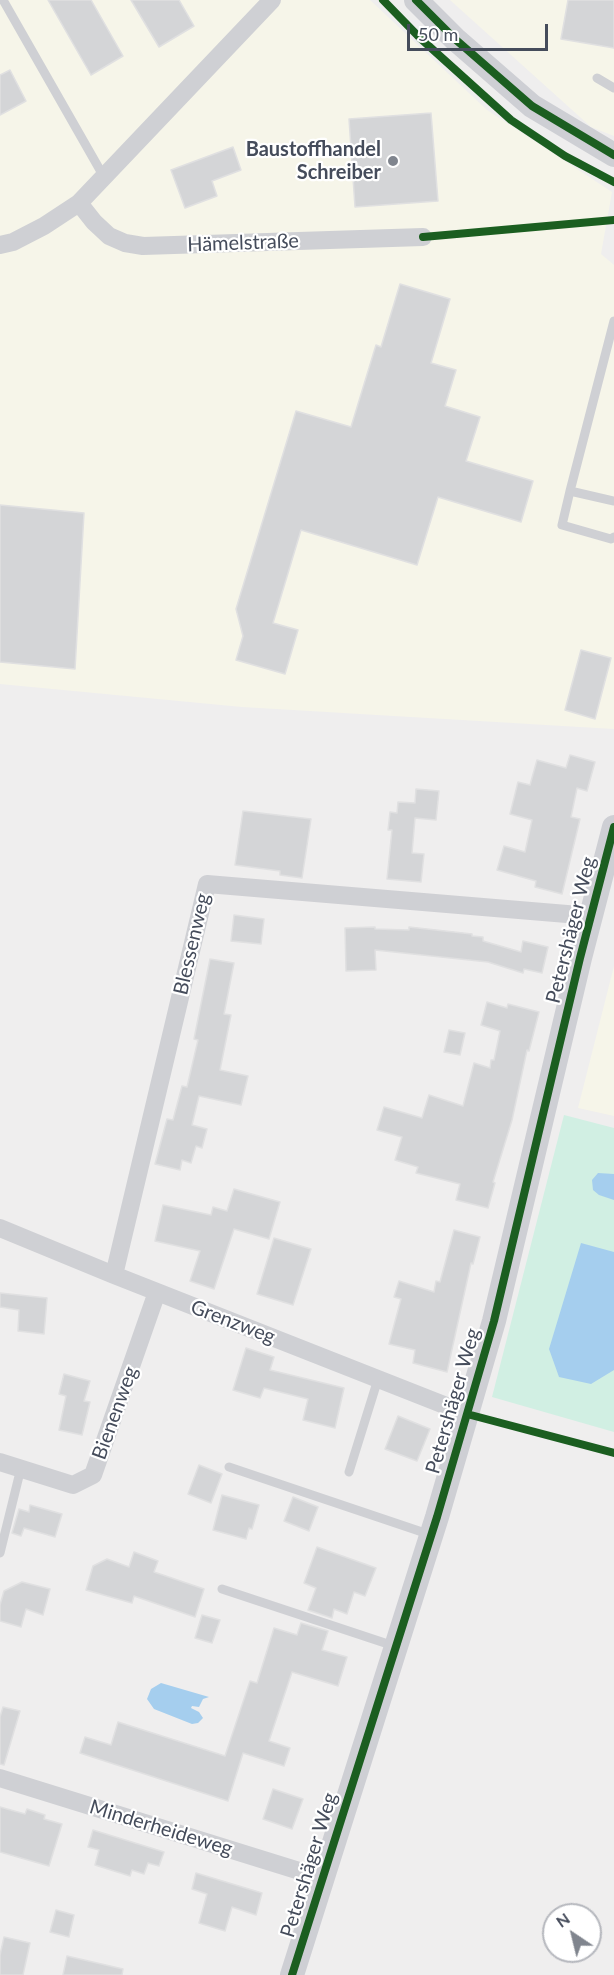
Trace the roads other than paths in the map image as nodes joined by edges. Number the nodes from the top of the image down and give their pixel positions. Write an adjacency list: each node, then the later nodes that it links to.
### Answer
1 (3, 0): 7 (lane)
2 (272, 0): 7 (street)
3 (417, 0): 6 (street)
4 (597, 78): 5 (lane)
5 (614, 88)
6 (614, 155)
7 (104, 177): 8 (street)
8 (79, 203): 9 (street, Hämelstraße); 10 (street)
9 (423, 237)
10 (0, 245)
11 (614, 321): 12 (lane)
12 (570, 491): 13 (lane); 14 (lane)
13 (614, 501)
14 (614, 537)
15 (614, 827): 16 (street, Petershäger Weg)
16 (591, 916): 18 (street, Blessenweg); 21 (street, Petershäger Weg)
17 (0, 1228): 18 (street, Grenzweg)
18 (114, 1275): 19 (street, Grenzweg)
19 (158, 1292): 20 (street, Grenzweg); 24 (street, Bienenweg)
20 (378, 1379): 21 (street, Grenzweg); 25 (lane)
21 (467, 1414): 26 (street, Petershäger Weg)
22 (0, 1462): 24 (street, Bienenweg)
23 (229, 1467): 26 (lane)
24 (21, 1468): 27 (lane)
25 (349, 1472)
26 (431, 1535): 29 (street, Petershäger Weg)
27 (0, 1553)
28 (222, 1589): 29 (lane)
29 (396, 1647): 31 (street, Petershäger Weg)
30 (0, 1778): 31 (street, Minderheideweg)
31 (322, 1878): 32 (street, Petershäger Weg)
32 (292, 1975)

